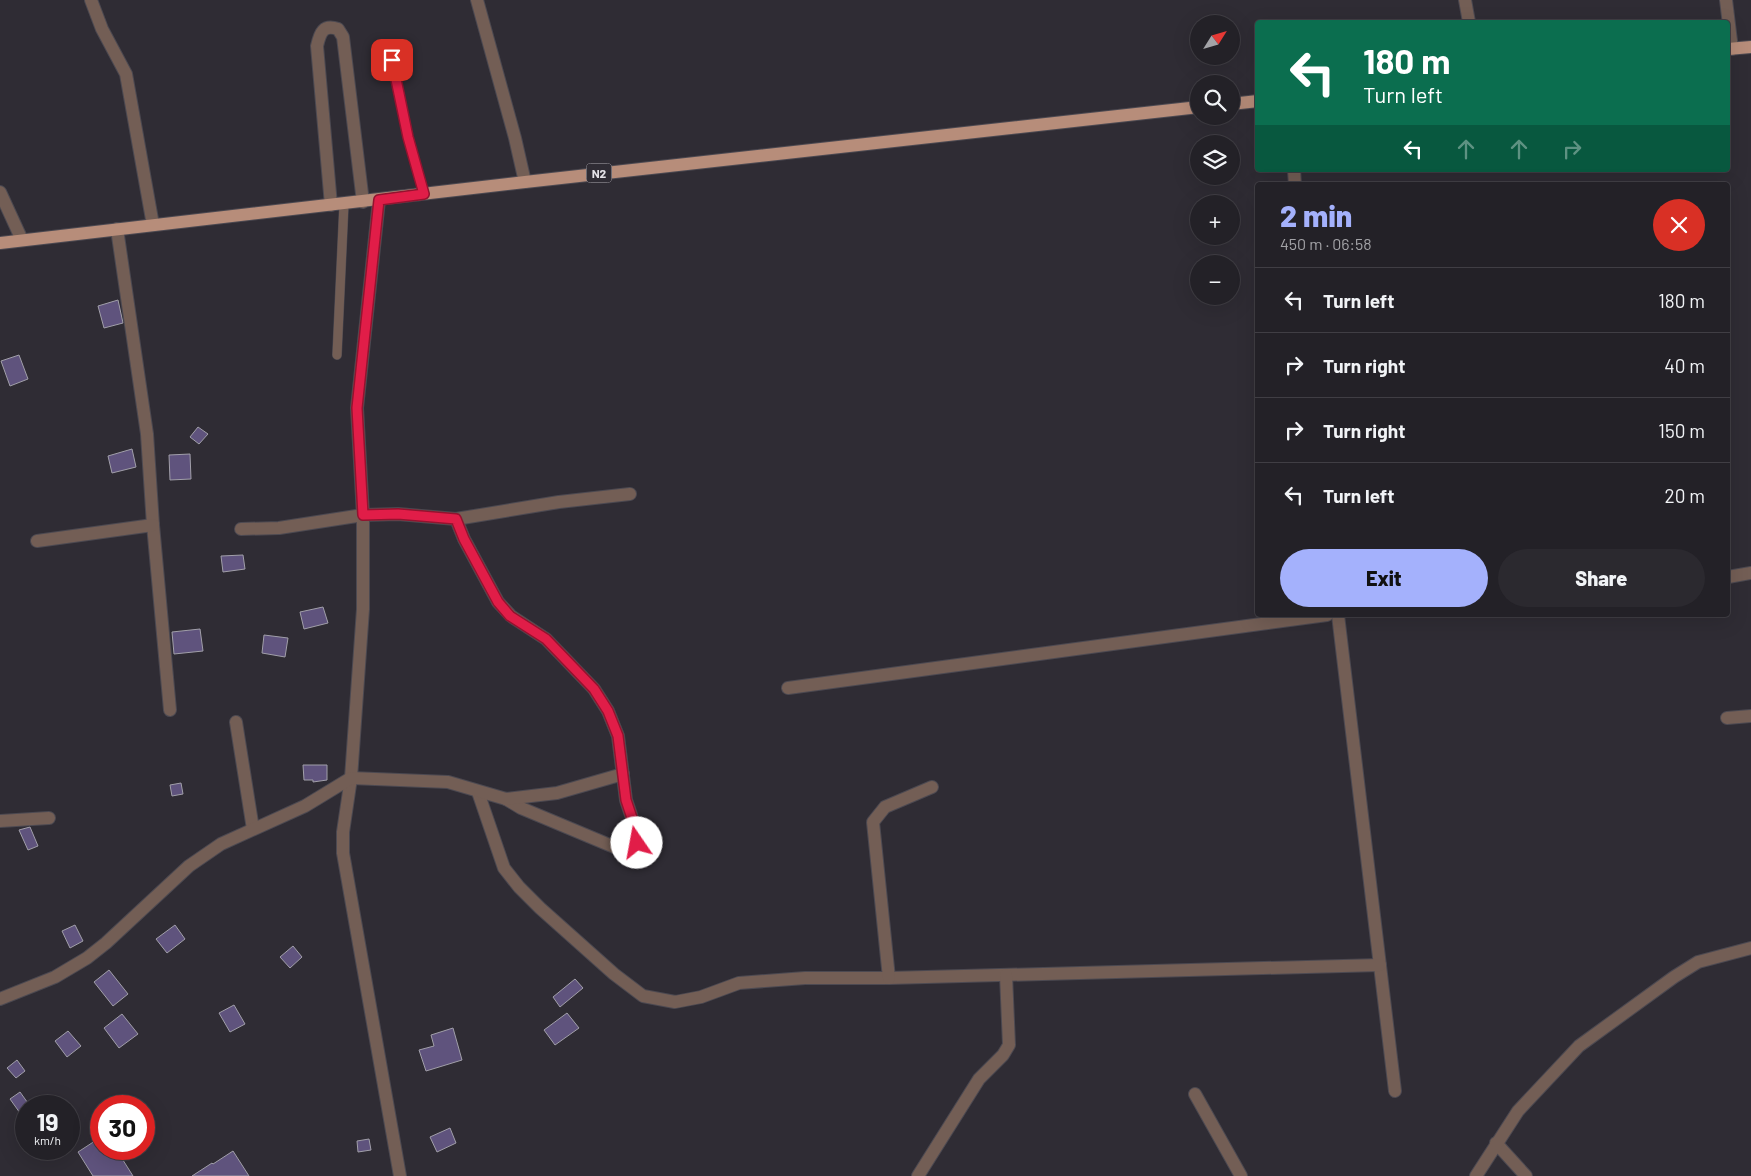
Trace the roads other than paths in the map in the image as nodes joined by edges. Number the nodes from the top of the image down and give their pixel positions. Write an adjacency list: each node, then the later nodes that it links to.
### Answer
1 (91, 0): 20 (street)
2 (477, 0): 13 (street)
3 (1465, 0): 5 (street)
4 (1726, 0): 6 (street)
5 (1469, 20)
6 (1728, 20)
7 (388, 44): 15 (lane)
8 (1751, 47): 9 (main road)
9 (1730, 49)
10 (1255, 101): 11 (main road)
11 (1240, 103)
12 (1190, 108): 13 (main road, N2)
13 (525, 182): 15 (main road, N2)
14 (0, 192): 22 (street)
15 (424, 194): 16 (main road, N2)
16 (379, 200): 17 (main road, N2); 26 (street)
17 (363, 202): 18 (main road, N2); 19 (street)
18 (344, 204): 19 (main road, N2); 24 (lane)
19 (331, 205): 20 (main road, N2)
20 (153, 225): 21 (main road, N2)
21 (117, 229): 22 (main road, N2); 28 (street)
22 (22, 240): 23 (main road, N2)
23 (0, 243)
24 (337, 355)
25 (630, 494): 27 (street)
26 (363, 515): 27 (street); 29 (street); 41 (street)
27 (456, 519): 40 (street)
28 (153, 525): 30 (street); 36 (street)
29 (241, 529)
30 (37, 540)
31 (1751, 574): 32 (street)
32 (1730, 577)
33 (1312, 617): 35 (street)
34 (1338, 617): 49 (street)
35 (788, 688)
36 (170, 710)
37 (1751, 716): 38 (street)
38 (1727, 718)
39 (236, 722): 47 (street)
40 (623, 774): 44 (street); 44 (street)
41 (351, 778): 43 (street); 47 (street); 56 (street)
42 (932, 787): 51 (street)
43 (478, 792): 44 (street); 51 (street)
44 (506, 799)
45 (49, 818): 46 (street)
46 (0, 821)
47 (253, 829): 52 (street)
48 (1751, 948): 55 (street)
49 (1380, 965): 50 (street); 53 (street)
50 (1006, 975): 51 (street); 57 (street)
51 (889, 978)
52 (0, 999)
53 (1395, 1092)
54 (1195, 1094): 58 (street)
55 (1496, 1143): 59 (street); 60 (street)
56 (400, 1176)
57 (918, 1176)
58 (1241, 1176)
59 (1476, 1176)
60 (1526, 1176)

